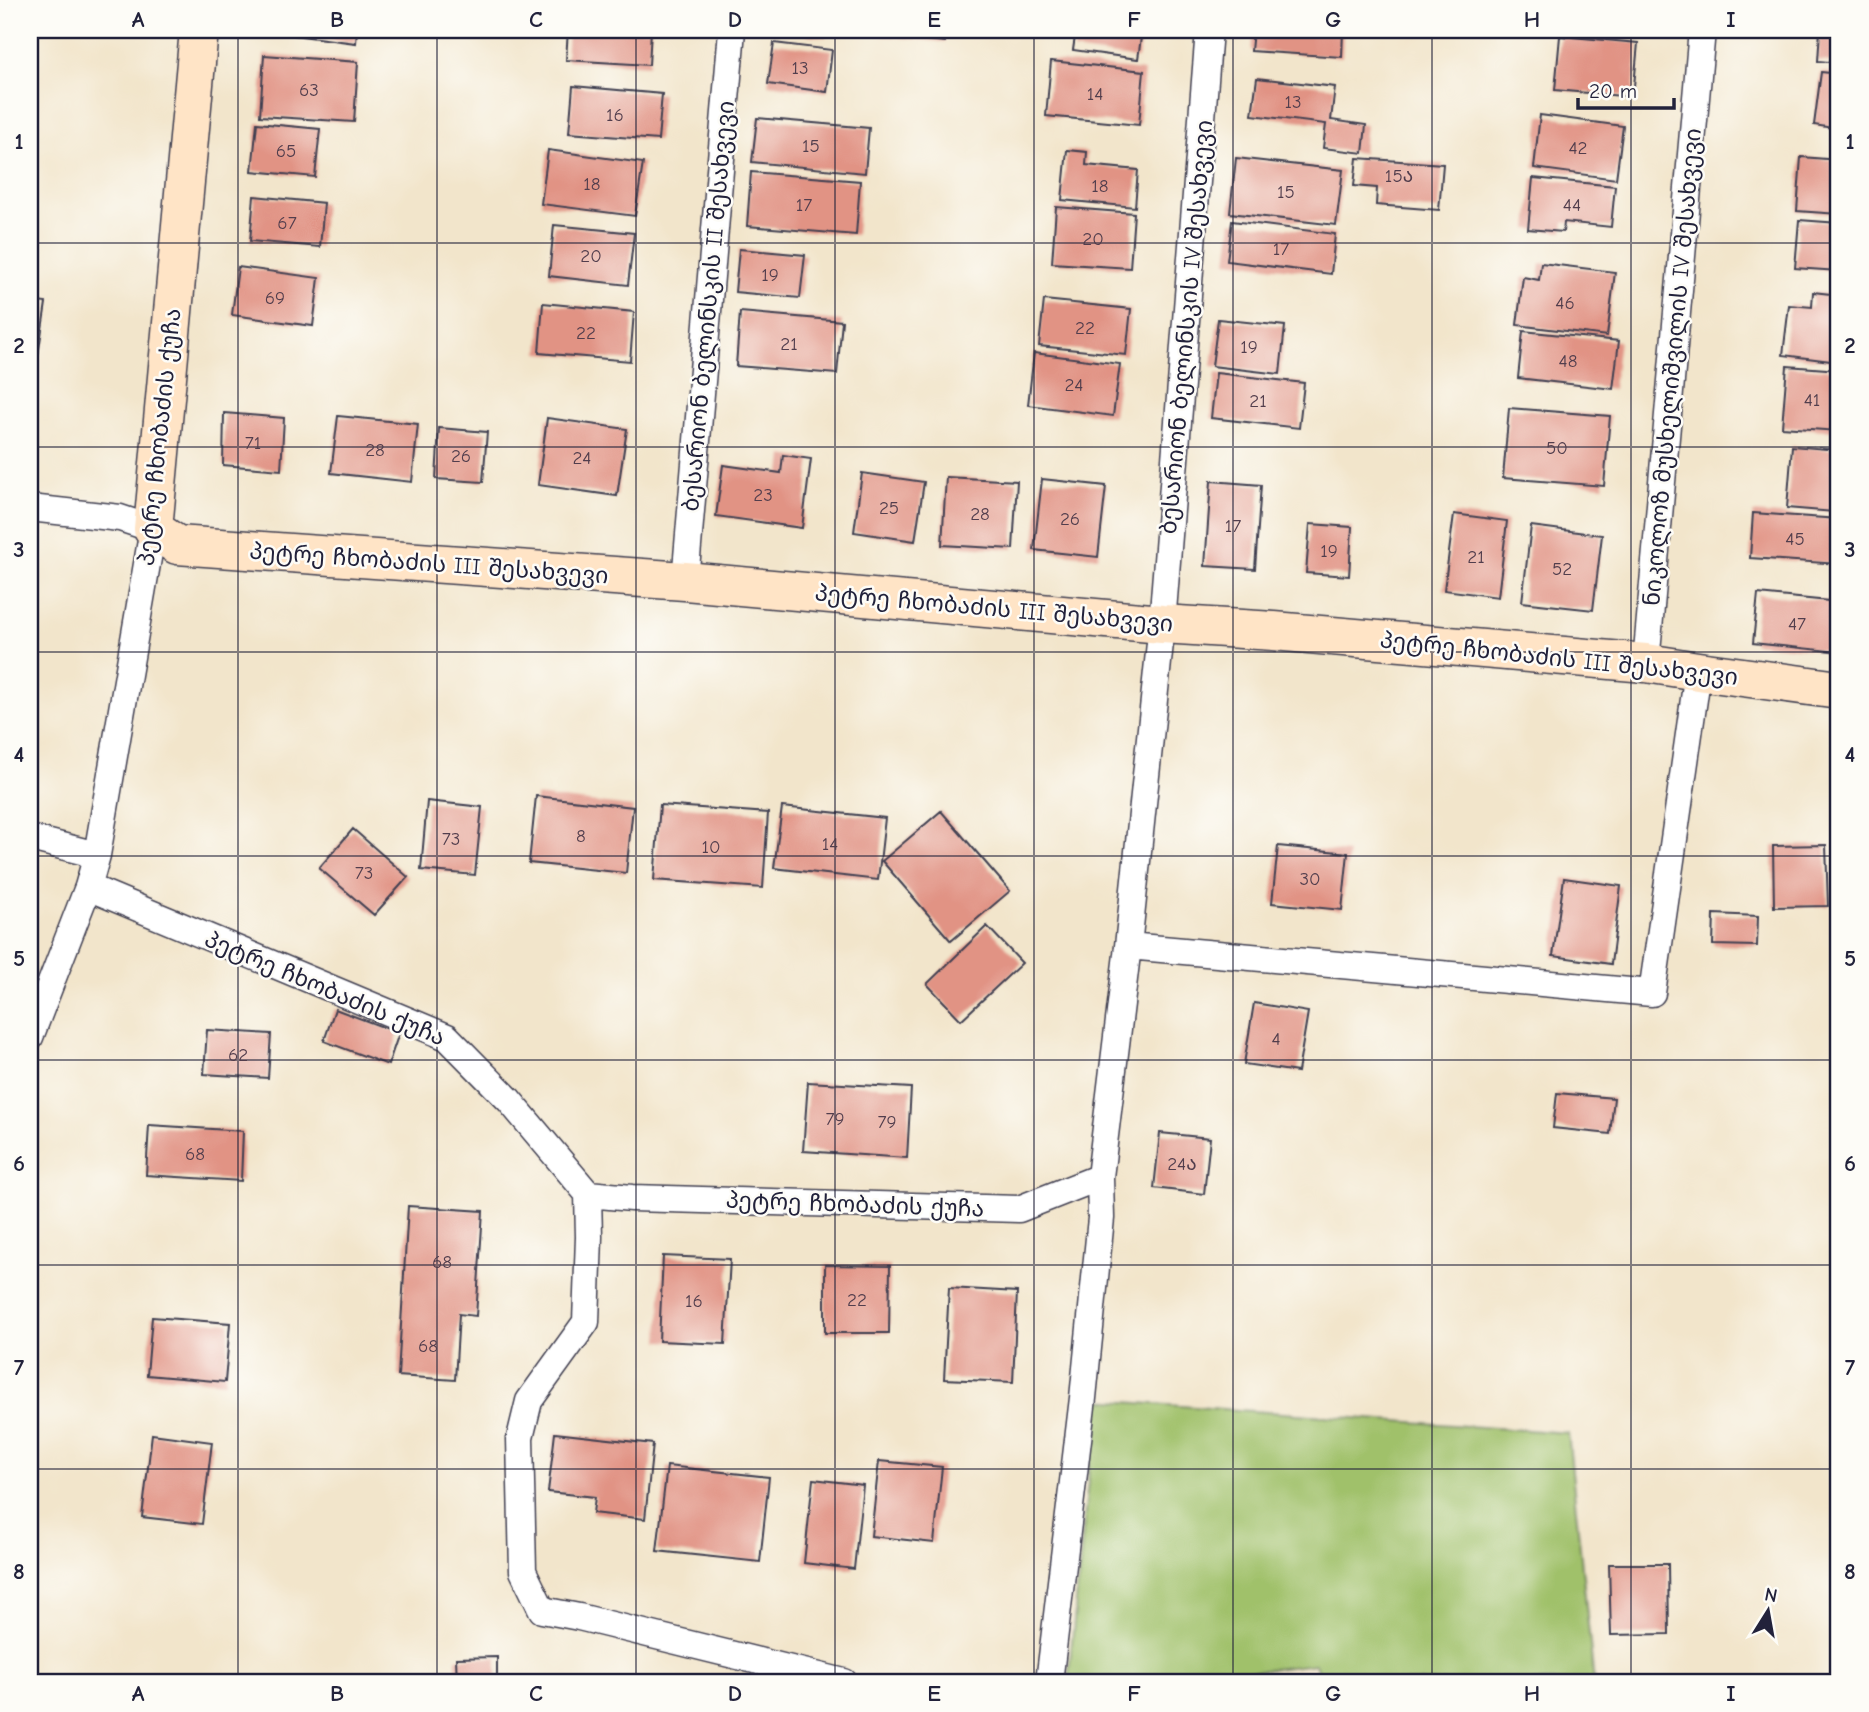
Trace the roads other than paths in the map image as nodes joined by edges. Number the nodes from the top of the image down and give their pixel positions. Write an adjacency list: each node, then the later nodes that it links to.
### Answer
1 (199, 30): 6 (street, პეტრე ჩხობაძის ქუჩა)
2 (732, 30): 7 (street, ბესარიონ ბელინსკის II შესახვევი)
3 (1209, 30): 8 (street, ბესარიონ ბელინსკის IV შესახვევი)
4 (1702, 30): 9 (street, ნიკოლოზ მუსხელიშვილის IV შესახვევი)
5 (30, 508): 6 (street)
6 (153, 529): 7 (street, პეტრე ჩხობაძის III შესახვევი); 13 (street, პეტრე ჩხობაძის ქუჩა)
7 (685, 581): 8 (street, პეტრე ჩხობაძის III შესახვევი)
8 (1162, 624): 9 (street, პეტრე ჩხობაძის III შესახვევი); 15 (street)
9 (1646, 663): 10 (street, პეტრე ჩხობაძის III შესახვევი)
10 (1698, 671): 11 (street, პეტრე ჩხობაძის III შესახვევი); 15 (street)
11 (1839, 690)
12 (30, 838): 13 (street)
13 (97, 855): 14 (street, პეტრე ჩხობაძის ქუჩა)
14 (88, 887): 16 (street); 18 (street, პეტრე ჩხობაძის ქუჩა)
15 (1128, 946): 17 (street)
16 (30, 1037)
17 (1100, 1177): 18 (street, პეტრე ჩხობაძის ქუჩა); 20 (street)
18 (589, 1194): 19 (street)
19 (844, 1682)
20 (1049, 1682)

